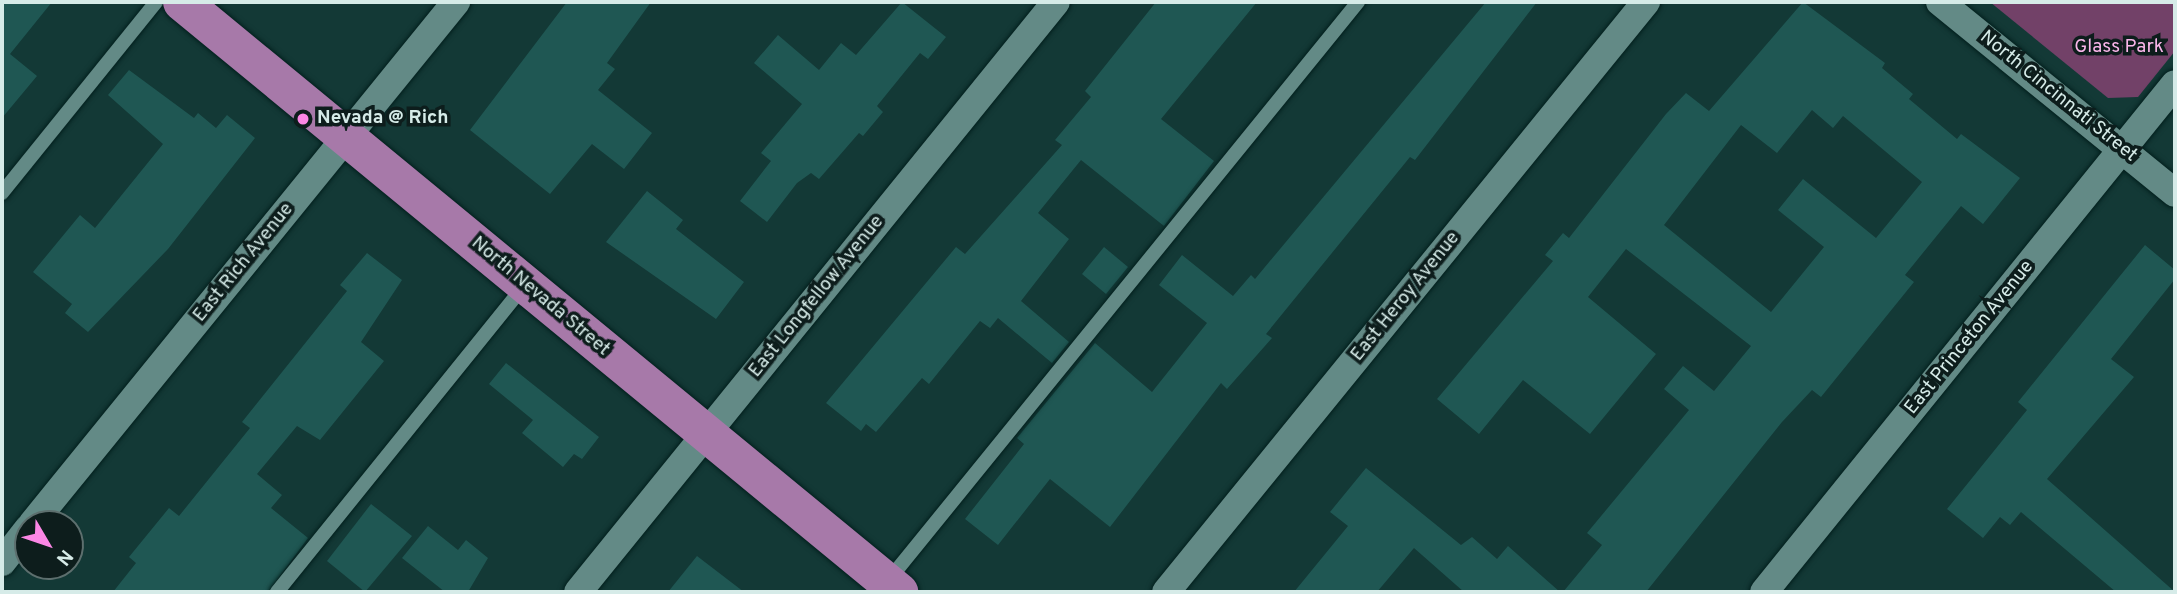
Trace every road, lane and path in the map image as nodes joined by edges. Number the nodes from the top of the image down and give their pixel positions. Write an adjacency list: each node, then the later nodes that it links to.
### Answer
1 (156, 2): 11 (lane)
2 (182, 2): 9 (main road, North Nevada Street)
3 (456, 2): 9 (street, East Rich Avenue)
4 (1056, 2): 14 (street, East Longfellow Avenue)
5 (1358, 2): 18 (lane)
6 (1646, 2): 21 (street, East Heroy Avenue)
7 (1940, 2): 10 (street, North Cincinnati Street)
8 (2175, 84): 10 (street, East Princeton Avenue)
9 (348, 136): 13 (main road, North Nevada Street); 15 (street, East Rich Avenue)
10 (2123, 149): 12 (street, North Cincinnati Street); 22 (street, East Princeton Avenue)
11 (2, 193)
12 (2175, 193)
13 (525, 285): 14 (main road, North Nevada Street); 19 (lane)
14 (706, 435): 18 (main road, North Nevada Street); 20 (street, East Longfellow Avenue)
15 (43, 510)
16 (14, 547): 17 (street)
17 (2, 562)
18 (888, 589)
19 (277, 592)
20 (578, 592)
21 (1166, 592)
22 (1764, 592)

